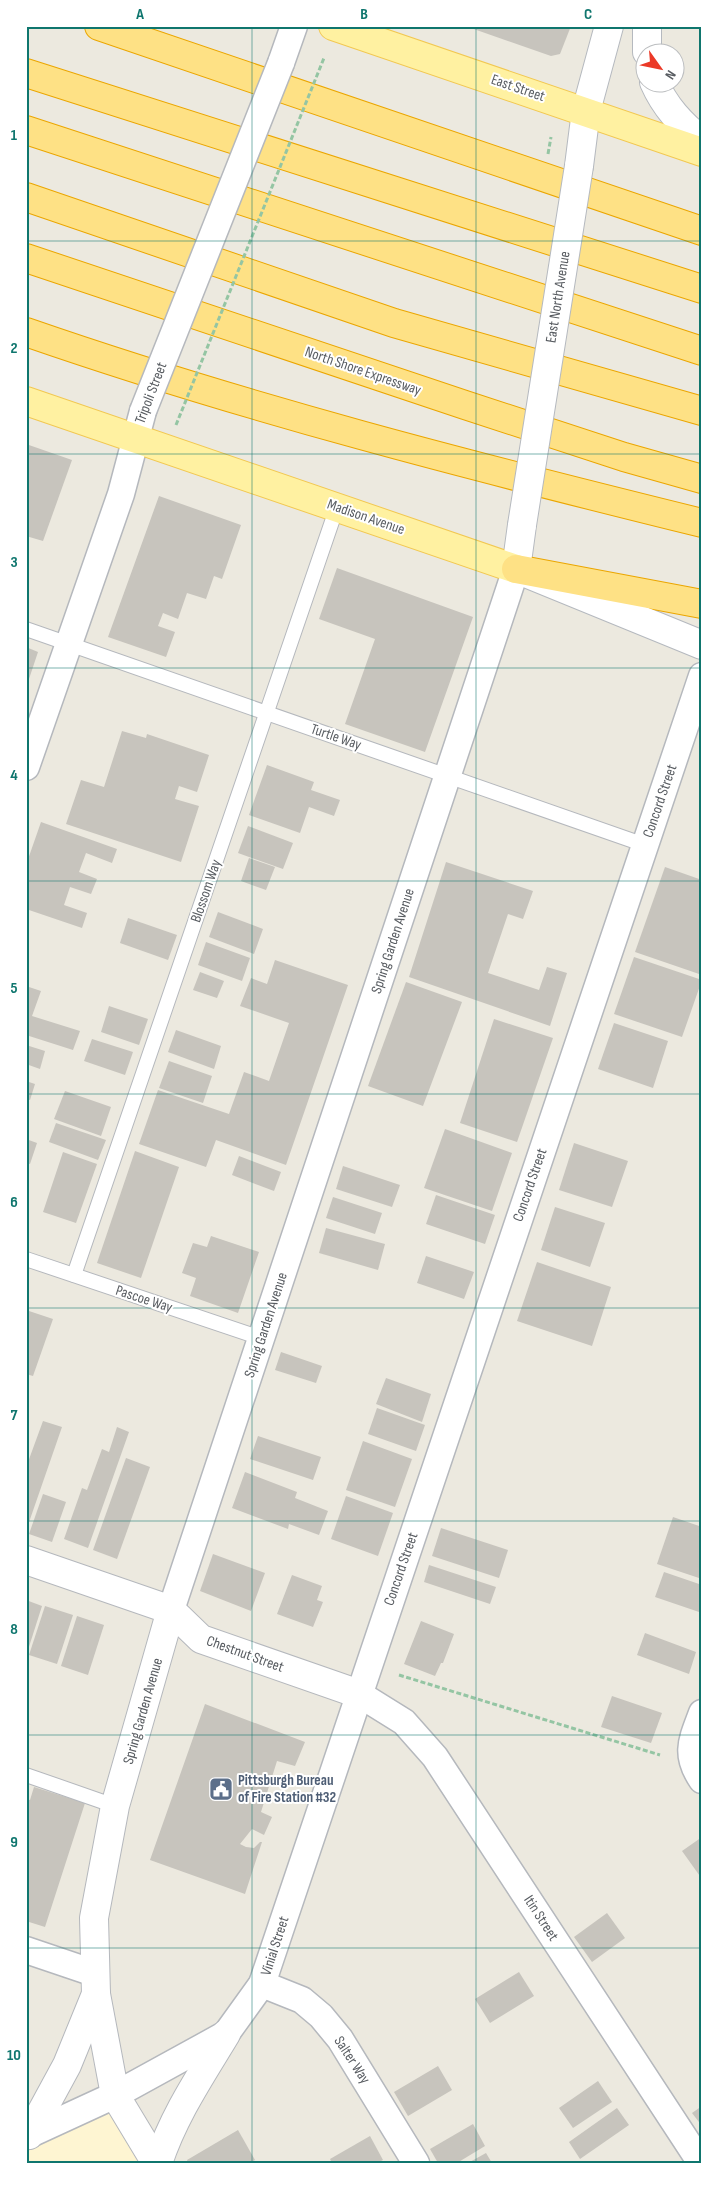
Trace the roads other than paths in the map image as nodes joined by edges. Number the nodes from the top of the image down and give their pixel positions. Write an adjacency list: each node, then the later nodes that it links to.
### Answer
1 (99, 26): 14 (highway)
2 (294, 26): 21 (street, Tripoli Street, bridge)
3 (333, 26): 9 (main road, East Street)
4 (609, 26): 9 (street, East North Avenue)
5 (647, 26): 6 (street)
6 (647, 42)
7 (26, 73): 16 (highway)
8 (658, 92): 11 (street)
9 (586, 111): 12 (main road, East Street); 25 (street, East North Avenue, bridge)
10 (26, 130): 18 (highway)
11 (702, 141)
12 (702, 152)
13 (26, 197): 20 (highway)
14 (702, 231)
15 (26, 258): 22 (highway, North Shore Expressway)
16 (702, 289)
17 (26, 332): 24 (highway)
18 (702, 351)
19 (26, 401): 21 (main road, Madison Avenue)
20 (702, 411)
21 (135, 438): 23 (main road, Madison Avenue); 28 (street, Tripoli Street)
22 (702, 479)
23 (337, 507): 25 (main road, Madison Avenue); 31 (lane, Blossom Way)
24 (702, 523)
25 (516, 569): 26 (highway); 29 (street, Madison Avenue); 33 (street, Spring Garden Avenue)
26 (702, 604)
27 (26, 629): 28 (lane, Turtle Way)
28 (69, 644): 31 (lane, Turtle Way); 32 (street, Tripoli Street)
29 (702, 645)
30 (702, 676): 34 (street, Concord Street)
31 (267, 713): 33 (lane, Turtle Way); 36 (lane, Blossom Way)
32 (26, 767)
33 (448, 776): 34 (lane, Turtle Way); 37 (street, Spring Garden Avenue)
34 (645, 845): 40 (street, Concord Street)
35 (26, 1260): 36 (lane, Pascoe Way)
36 (74, 1275): 37 (lane, Pascoe Way)
37 (262, 1338): 39 (street, Spring Garden Avenue)
38 (26, 1560): 39 (street, Chestnut Street)
39 (171, 1610): 40 (street, Chestnut Street); 44 (street, Spring Garden Avenue)
40 (358, 1694): 47 (street, Vinial Street); 53 (street, Itin Street)
41 (702, 1713): 42 (street)
42 (697, 1772)
43 (26, 1775): 44 (lane)
44 (116, 1806): 46 (street, Spring Garden Avenue)
45 (26, 1950): 46 (street)
46 (95, 1984): 49 (street, Spring Garden Avenue); 50 (street)
47 (262, 1984): 48 (street, Vinial Street); 52 (street, Salter Way)
48 (226, 2034): 49 (street, Vinial Street); 51 (street)
49 (115, 2095): 50 (street, Vinial Street); 51 (street)
50 (27, 2135)
51 (157, 2163)
52 (416, 2163)
53 (701, 2163)

